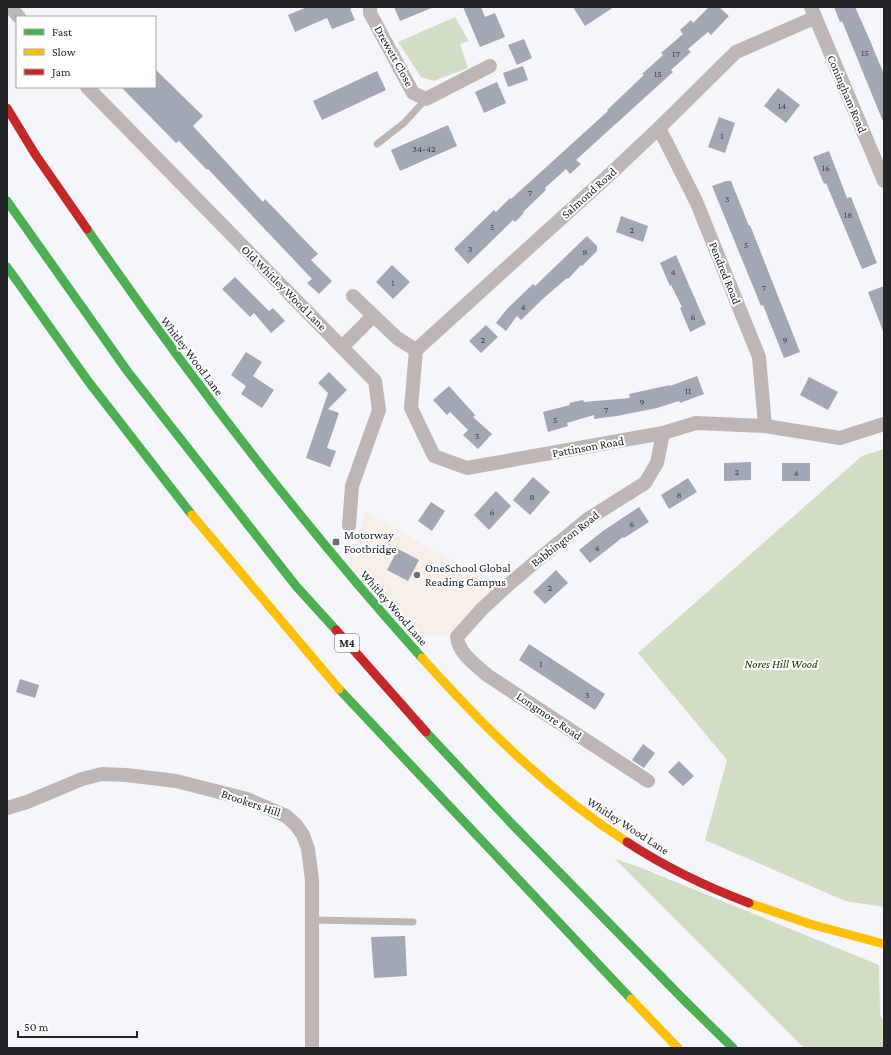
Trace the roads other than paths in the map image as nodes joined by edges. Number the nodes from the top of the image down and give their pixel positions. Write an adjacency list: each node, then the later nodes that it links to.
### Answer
1 (370, 7): 5 (street, Drewett Close)
2 (812, 12): 7 (street, Salmond Road); 9 (street, Coningham Road)
3 (490, 66): 5 (street)
4 (88, 88): 14 (street, Old Whitley Wood Lane)
5 (426, 98): 8 (lane)
6 (7, 108): 25 (main road, Whitley Wood Lane)
7 (659, 128): 15 (street, Salmond Road); 17 (street, Pendred Road)
8 (377, 144)
9 (884, 181)
10 (7, 201): 28 (main road, M4)
11 (7, 267): 27 (main road)
12 (353, 296): 13 (street)
13 (373, 316): 14 (street); 15 (street)
14 (342, 347): 19 (street, Old Whitley Wood Lane)
15 (416, 350): 18 (street, Pattinson Road)
16 (884, 424): 17 (street, Pattinson Road)
17 (765, 426): 18 (street, Pattinson Road)
18 (663, 433): 20 (street, Babbington Road)
19 (349, 526)
20 (458, 643): 21 (street, Longmore Road)
21 (648, 781)
22 (7, 808): 23 (street, Brookers Hill)
23 (313, 920): 24 (lane); 26 (street, Brookers Hill)
24 (413, 922)
25 (884, 944)
26 (312, 1048)
27 (678, 1048)
28 (733, 1048)

